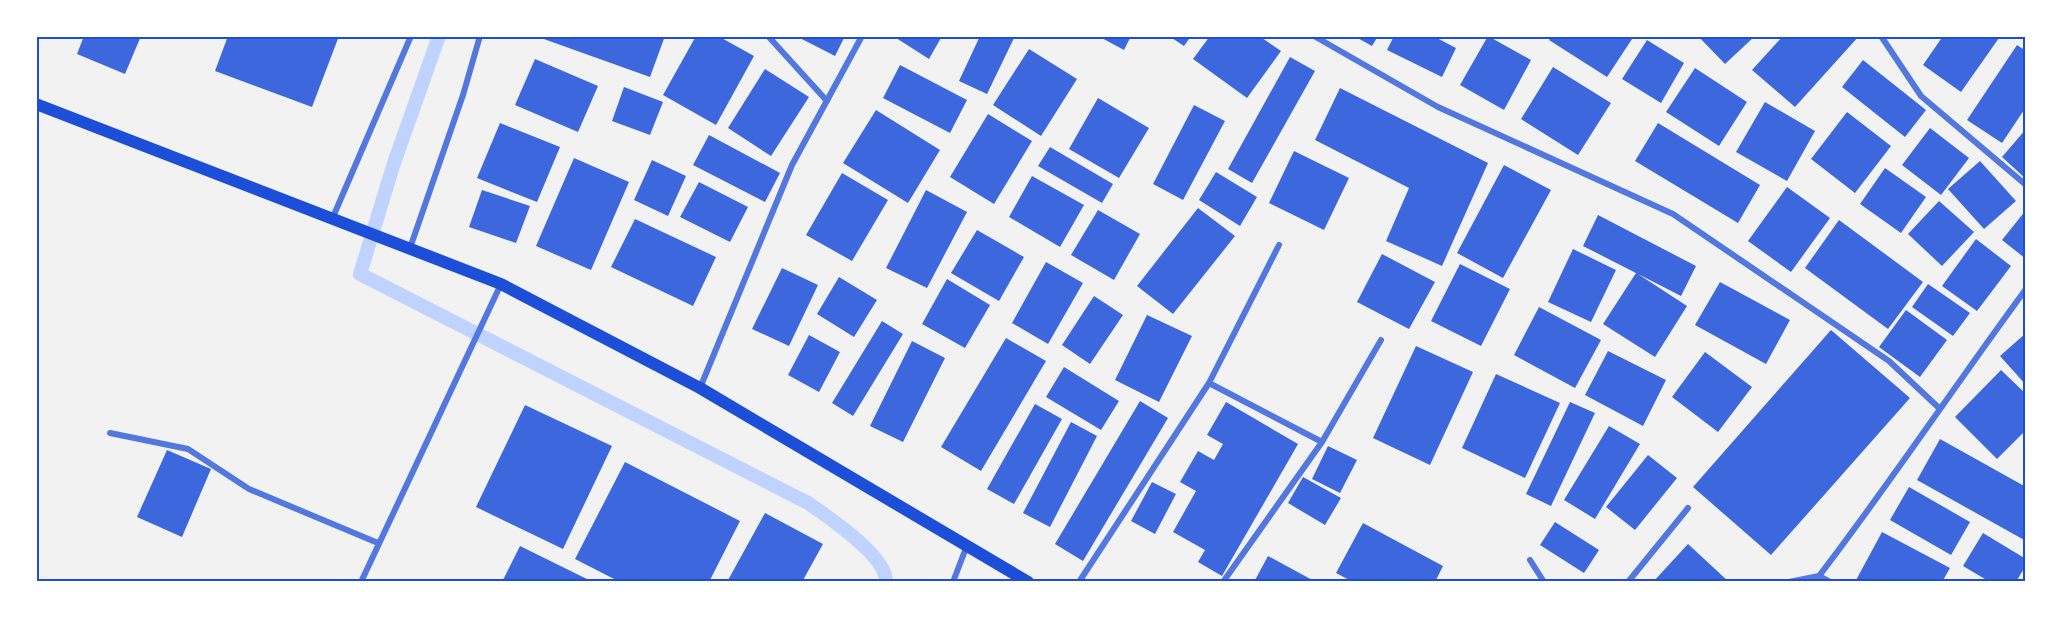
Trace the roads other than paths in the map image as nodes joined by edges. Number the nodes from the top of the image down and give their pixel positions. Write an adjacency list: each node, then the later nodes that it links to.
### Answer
1 (411, 36): 10 (street)
2 (480, 36): 12 (street)
3 (768, 36): 7 (street)
4 (862, 36): 7 (street)
5 (1314, 36): 18 (street)
6 (1881, 36): 9 (street)
7 (827, 101): 17 (street)
8 (36, 104): 10 (main road)
9 (2026, 185)
10 (333, 217): 12 (main road)
11 (1279, 245): 16 (street)
12 (410, 249): 13 (main road)
13 (501, 284): 17 (main road); 22 (street)
14 (2026, 289): 18 (street)
15 (1381, 340): 20 (street)
16 (1209, 383): 20 (street); 29 (street)
17 (700, 388): 23 (main road)
18 (1939, 408): 25 (street)
19 (110, 433): 22 (street)
20 (1322, 442): 30 (street)
21 (1688, 508): 32 (street)
22 (378, 543): 26 (street)
23 (966, 548): 27 (street); 28 (main road)
24 (1530, 560): 31 (street)
25 (1819, 576): 33 (street); 34 (street)
26 (361, 582)
27 (953, 582)
28 (1028, 582)
29 (1079, 582)
30 (1223, 582)
31 (1544, 582)
32 (1628, 582)
33 (1789, 582)
34 (1830, 582)

